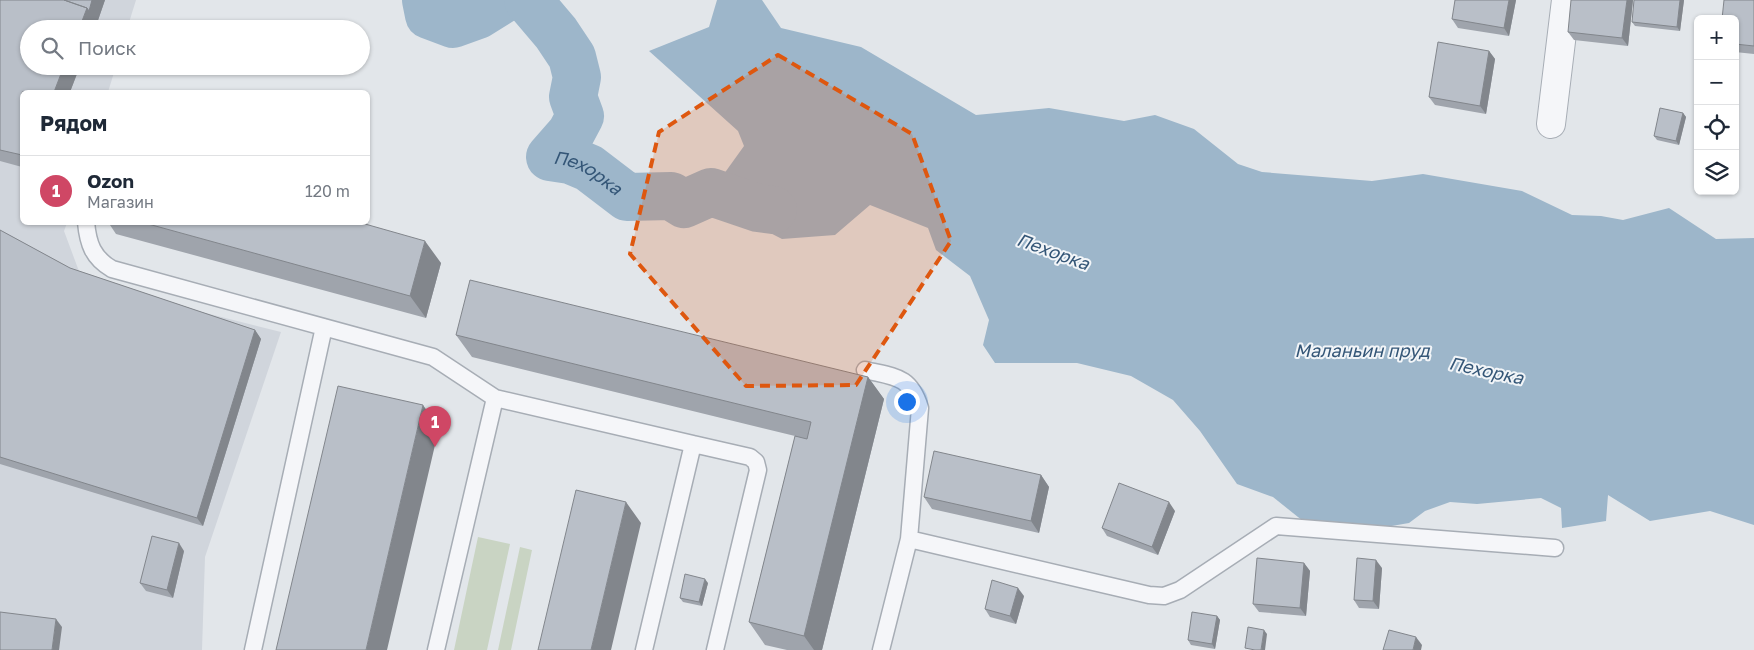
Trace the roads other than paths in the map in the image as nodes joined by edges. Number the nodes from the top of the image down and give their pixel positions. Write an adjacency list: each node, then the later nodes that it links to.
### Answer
1 (1566, 0): 2 (street)
2 (1551, 124)
3 (87, 225): 4 (lane)
4 (324, 328): 6 (lane); 10 (lane)
5 (865, 370): 8 (lane)
6 (495, 398): 7 (lane); 11 (lane)
7 (692, 444): 12 (lane); 13 (lane)
8 (909, 539): 9 (lane); 14 (lane)
9 (1555, 548)
10 (253, 650)
11 (436, 650)
12 (644, 650)
13 (715, 650)
14 (882, 650)

